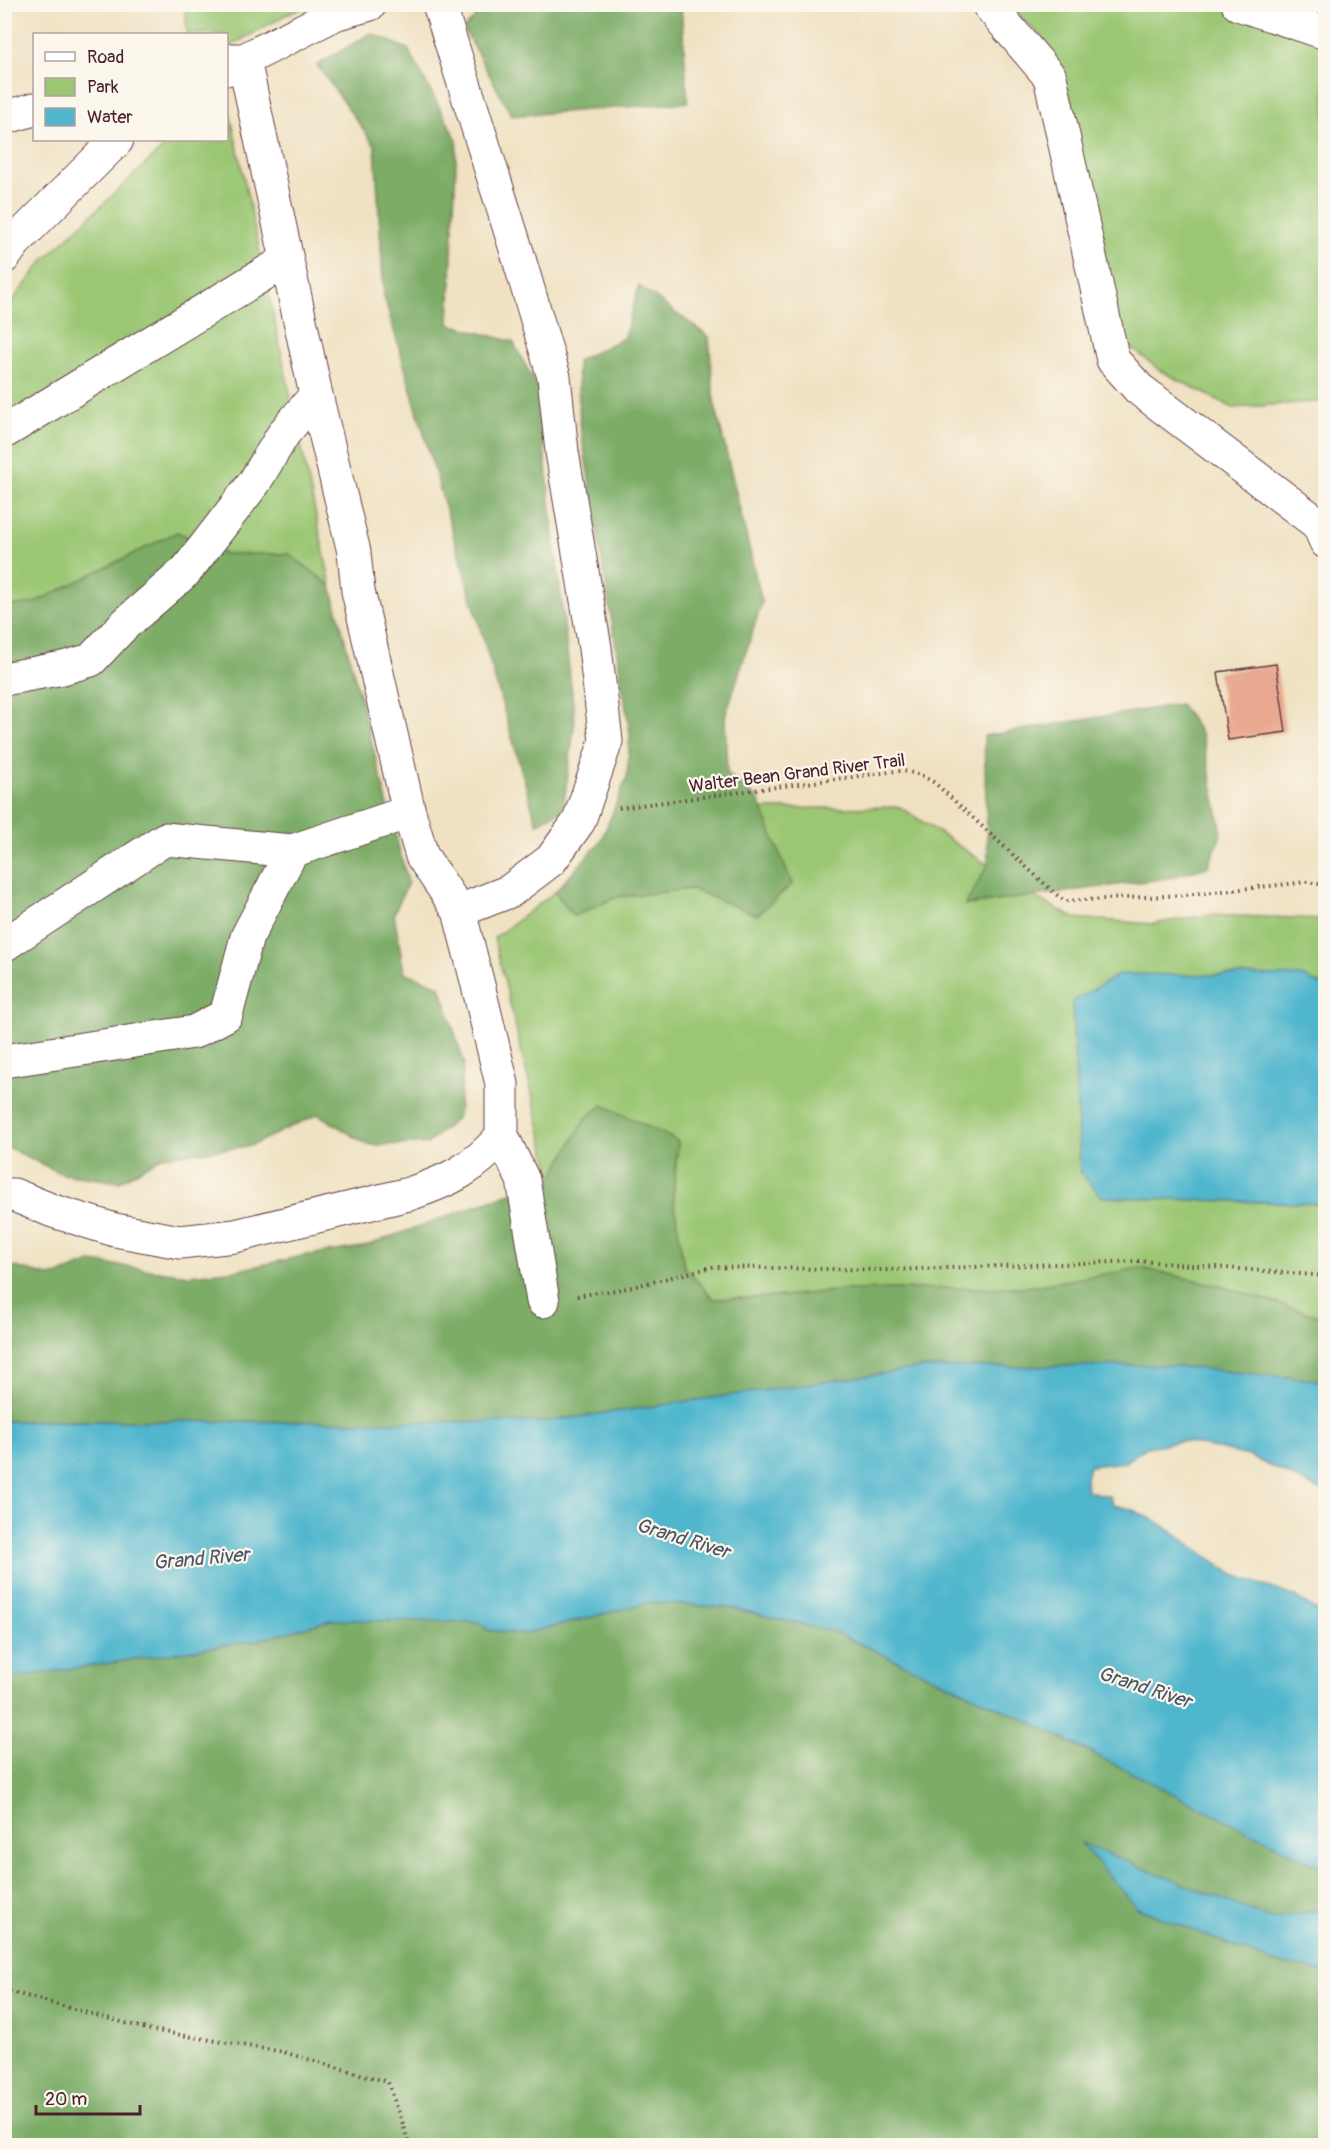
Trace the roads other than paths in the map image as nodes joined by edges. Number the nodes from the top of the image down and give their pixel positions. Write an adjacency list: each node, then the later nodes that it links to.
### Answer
1 (370, 4): 6 (lane)
2 (439, 4): 18 (lane)
3 (1238, 4): 5 (lane)
4 (991, 5): 14 (lane)
5 (1326, 33)
6 (232, 63): 11 (lane)
7 (33, 109): 8 (lane)
8 (4, 118)
9 (116, 141): 10 (lane)
10 (4, 257)
11 (287, 260): 12 (lane); 13 (lane)
12 (316, 396): 15 (lane); 16 (lane)
13 (4, 432)
14 (1326, 542)
15 (4, 679)
16 (409, 812): 17 (lane); 18 (lane)
17 (292, 851): 19 (lane); 20 (lane)
18 (459, 911): 21 (lane)
19 (4, 945)
20 (4, 1061)
21 (502, 1136): 22 (lane); 23 (lane)
22 (4, 1195)
23 (543, 1301)

